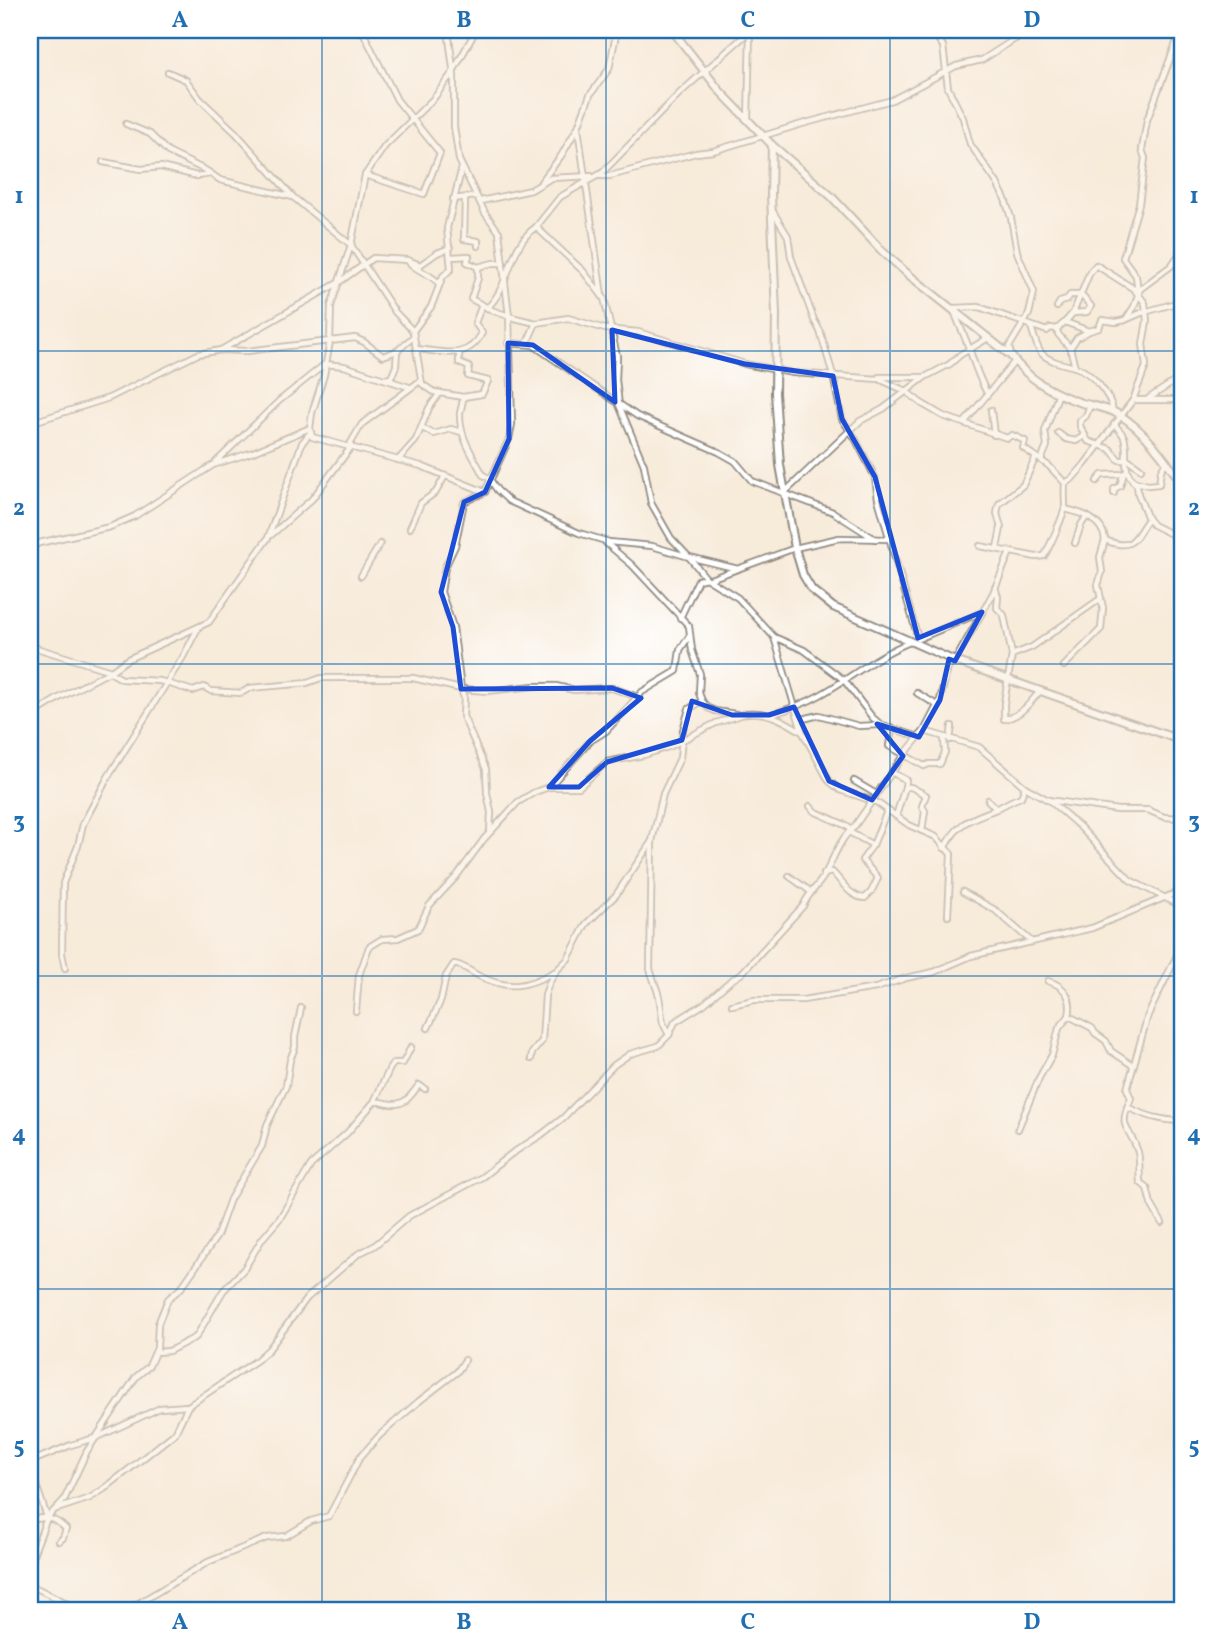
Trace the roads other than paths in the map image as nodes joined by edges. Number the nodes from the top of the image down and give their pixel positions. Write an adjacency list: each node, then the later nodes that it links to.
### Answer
1 (362, 30): 15 (street)
2 (448, 30): 12 (street)
3 (476, 30): 12 (street)
4 (617, 30): 17 (street)
5 (672, 30): 10 (street)
6 (750, 30): 10 (street); 14 (street)
7 (931, 30): 13 (street)
8 (1036, 30): 13 (street)
9 (1181, 30): 46 (street)
10 (705, 71): 14 (street); 24 (street)
11 (168, 72): 28 (street)
12 (453, 72): 15 (street); 21 (street)
13 (946, 73): 18 (street); 59 (street)
14 (748, 120): 18 (street)
15 (413, 121): 23 (street); 23 (street)
16 (126, 124): 22 (street)
17 (578, 127): 25 (street); 26 (street)
18 (763, 137): 19 (street); 24 (street)
19 (772, 145): 32 (street); 52 (street)
20 (103, 162): 22 (street)
21 (462, 166): 27 (street); 29 (street)
22 (211, 174): 28 (street)
23 (365, 175): 34 (street)
24 (595, 176): 25 (street)
25 (585, 179): 26 (street); 33 (street); 48 (street)
26 (540, 183): 31 (street)
27 (476, 196): 30 (street); 31 (street)
28 (293, 197): 34 (street)
29 (453, 199): 30 (street); 36 (street)
30 (465, 199): 35 (street)
31 (481, 201): 40 (street)
32 (772, 209): 78 (street); 79 (street)
33 (536, 227): 44 (street); 48 (street)
34 (352, 245): 41 (street); 43 (street)
35 (478, 246)
36 (450, 248): 38 (street); 39 (street)
37 (1183, 249): 46 (street)
38 (451, 257): 42 (street); 45 (street)
39 (408, 260): 41 (street); 45 (street)
40 (503, 263): 42 (street); 44 (street)
41 (365, 265): 43 (street); 64 (street)
42 (478, 267): 50 (street)
43 (338, 283): 66 (street); 72 (street)
44 (504, 284): 50 (street); 55 (street)
45 (440, 285): 64 (street)
46 (1138, 293): 47 (street); 53 (street); 56 (street)
47 (1081, 295): 51 (street); 54 (street); 54 (street)
48 (602, 296): 62 (street)
49 (1183, 301): 53 (street)
50 (485, 307): 55 (street); 74 (street)
51 (1057, 307)
52 (953, 308): 59 (street); 65 (street); 71 (street)
53 (1147, 311): 56 (street); 91 (street)
54 (1073, 313): 57 (street)
55 (509, 316): 58 (street); 67 (street)
56 (1125, 320): 63 (street)
57 (1065, 322): 61 (street); 63 (street)
58 (536, 323): 62 (street); 68 (street)
59 (1024, 325): 60 (street); 75 (street)
60 (1031, 327): 61 (street); 77 (street)
61 (1057, 329): 69 (street)
62 (612, 330): 78 (street); 94 (street)
63 (1089, 331): 69 (street)
64 (413, 334): 70 (street); 73 (street)
65 (988, 337): 71 (street); 75 (street)
66 (330, 341): 72 (street); 73 (street); 76 (street)
67 (509, 343): 68 (street); 119 (street)
68 (527, 343): 94 (street)
69 (1070, 348): 77 (street)
70 (416, 349): 74 (street); 84 (street)
71 (969, 349): 82 (street); 88 (street)
72 (220, 350): 100 (street)
73 (397, 351): 83 (street)
74 (459, 354): 90 (street)
75 (1013, 358): 88 (street); 89 (street)
76 (326, 365): 83 (street); 103 (street); 115 (street)
77 (1075, 367): 97 (street)
78 (775, 370): 79 (street); 125 (street)
79 (833, 376): 81 (street); 104 (street)
80 (1183, 376): 92 (street)
81 (868, 377): 82 (street); 86 (street)
82 (925, 377): 86 (street)
83 (383, 379): 85 (street)
84 (420, 381): 85 (street); 87 (street)
85 (409, 387): 110 (street)
86 (906, 391): 99 (street); 104 (street)
87 (440, 393): 90 (street); 102 (street)
88 (987, 393): 99 (street)
89 (1059, 393): 95 (street); 111 (street)
90 (463, 397): 105 (street)
91 (1133, 400): 92 (street); 98 (street)
92 (1147, 400): 93 (street)
93 (1183, 400)
94 (619, 405): 125 (street); 144 (street)
95 (1090, 405): 97 (street); 108 (street)
96 (991, 410): 107 (street)
97 (1113, 411): 98 (street)
98 (1120, 415): 101 (street); 114 (street)
99 (964, 423): 107 (street)
100 (30, 424)
101 (1114, 424): 109 (street); 113 (street)
102 (422, 428): 105 (street); 112 (street)
103 (310, 430): 110 (street); 115 (street); 131 (street)
104 (850, 430): 125 (street); 133 (street)
105 (461, 432): 119 (street)
106 (1058, 433): 108 (street)
107 (994, 435): 111 (street)
108 (1084, 436): 109 (street)
109 (1098, 445): 113 (street); 122 (street)
110 (350, 447): 112 (street); 131 (street)
111 (1038, 459): 122 (street); 141 (street)
112 (397, 460): 118 (street)
113 (1125, 461): 116 (street); 117 (street)
114 (1166, 462): 120 (street); 123 (street)
115 (213, 465): 142 (street)
116 (1141, 469)
117 (1125, 472): 120 (street); 121 (street); 126 (street)
118 (446, 476): 124 (street); 130 (street)
119 (489, 478): 124 (street); 134 (street)
120 (1132, 480): 129 (street)
121 (1097, 481)
122 (1065, 484): 127 (street)
123 (1183, 485)
124 (485, 492): 164 (street)
125 (785, 493): 132 (street); 140 (street)
126 (1114, 493)
127 (1065, 509): 128 (street); 143 (street)
128 (1087, 516): 135 (street); 137 (street)
129 (1148, 519): 135 (street); 136 (street)
130 (410, 528)
131 (268, 538): 152 (street)
132 (875, 538): 133 (street); 140 (street)
133 (889, 539): 155 (street)
134 (601, 540): 144 (street); 151 (street)
135 (1105, 540): 149 (street)
136 (1183, 540)
137 (1075, 543)
138 (380, 544): 146 (street)
139 (980, 546): 141 (street)
140 (795, 548): 145 (street); 155 (street)
141 (997, 548): 143 (street)
142 (30, 549)
143 (1010, 552): 148 (street)
144 (689, 557): 145 (street); 147 (street)
145 (738, 569): 147 (street)
146 (361, 576)
147 (707, 578): 151 (street); 154 (street)
148 (996, 587): 150 (street); 157 (street)
149 (1100, 599): 157 (street); 159 (street)
150 (982, 612): 155 (street); 158 (street)
151 (680, 618): 153 (street)
152 (199, 627): 160 (street); 163 (street)
153 (690, 634): 167 (street); 168 (street)
154 (774, 637): 162 (street); 170 (street)
155 (915, 640): 158 (street); 162 (street)
156 (30, 646): 160 (street)
157 (1012, 654): 161 (street)
158 (954, 661): 161 (street); 169 (street)
159 (1064, 666)
160 (111, 671): 163 (street); 173 (street)
161 (1007, 679): 165 (street); 165 (street)
162 (844, 680): 170 (street); 175 (street)
163 (166, 682): 164 (street); 215 (street)
164 (461, 689): 167 (street); 201 (street)
165 (1040, 691): 183 (street)
166 (917, 693): 169 (street)
167 (638, 697): 189 (street)
168 (702, 701): 171 (street); 182 (street)
169 (937, 705): 179 (street)
170 (794, 707): 172 (street); 174 (street)
171 (747, 713): 172 (street); 182 (street)
172 (769, 715): 178 (street)
173 (30, 716)
174 (799, 720): 175 (street); 178 (street)
175 (881, 725): 177 (street)
176 (952, 726): 181 (street)
177 (892, 729): 180 (street); 184 (street)
178 (802, 731): 191 (street)
179 (924, 731): 180 (street); 181 (street)
180 (919, 737): 184 (street)
181 (947, 739): 184 (street); 188 (street)
182 (682, 740): 189 (street); 202 (street)
183 (1183, 741)
184 (903, 756): 185 (street)
185 (893, 773): 187 (street); 190 (street)
186 (854, 781): 190 (street)
187 (905, 787): 197 (street); 200 (street)
188 (1025, 787): 193 (street); 195 (street)
189 (550, 788): 201 (street)
190 (876, 794): 191 (street)
191 (872, 800): 196 (street); 199 (street)
192 (988, 800): 195 (street)
193 (1048, 800): 198 (street); 210 (street)
194 (810, 806): 199 (street)
195 (996, 809): 204 (street)
196 (887, 811): 197 (street); 203 (street)
197 (896, 817): 200 (street)
198 (1183, 818)
199 (849, 831): 203 (street); 205 (street)
200 (922, 831): 204 (street)
201 (490, 832): 220 (street)
202 (652, 841): 216 (street); 223 (street)
203 (873, 845): 205 (street)
204 (944, 848): 212 (street)
205 (824, 874): 208 (street)
206 (789, 876): 208 (street)
207 (1183, 890): 210 (street)
208 (810, 891): 223 (street)
209 (963, 892): 213 (street)
210 (1163, 899): 211 (street); 213 (street)
211 (1183, 907)
212 (948, 916)
213 (1032, 942): 218 (street)
214 (1183, 943): 226 (street)
215 (65, 968)
216 (556, 971): 222 (street); 225 (street)
217 (1048, 981): 221 (street)
218 (732, 1004)
219 (301, 1007): 233 (street)
220 (356, 1011)
221 (1069, 1016): 226 (street); 231 (street)
222 (428, 1028)
223 (669, 1035): 235 (street)
224 (411, 1047): 228 (street)
225 (531, 1059)
226 (1132, 1065): 229 (street)
227 (425, 1089): 228 (street)
228 (374, 1102): 233 (street)
229 (1127, 1107): 230 (street); 232 (street)
230 (1183, 1121)
231 (1018, 1129)
232 (1162, 1223)
233 (155, 1353): 236 (street)
234 (465, 1360): 247 (street)
235 (188, 1406): 236 (street); 238 (street)
236 (98, 1437): 237 (street); 238 (street)
237 (30, 1464): 239 (street)
238 (57, 1509): 239 (street)
239 (47, 1518): 240 (street); 241 (street); 242 (street)
240 (30, 1521)
241 (60, 1541)
242 (30, 1573)
243 (30, 1585): 244 (street)
244 (67, 1603): 245 (street); 246 (street)
245 (64, 1610)
246 (78, 1610)
247 (127, 1610)

